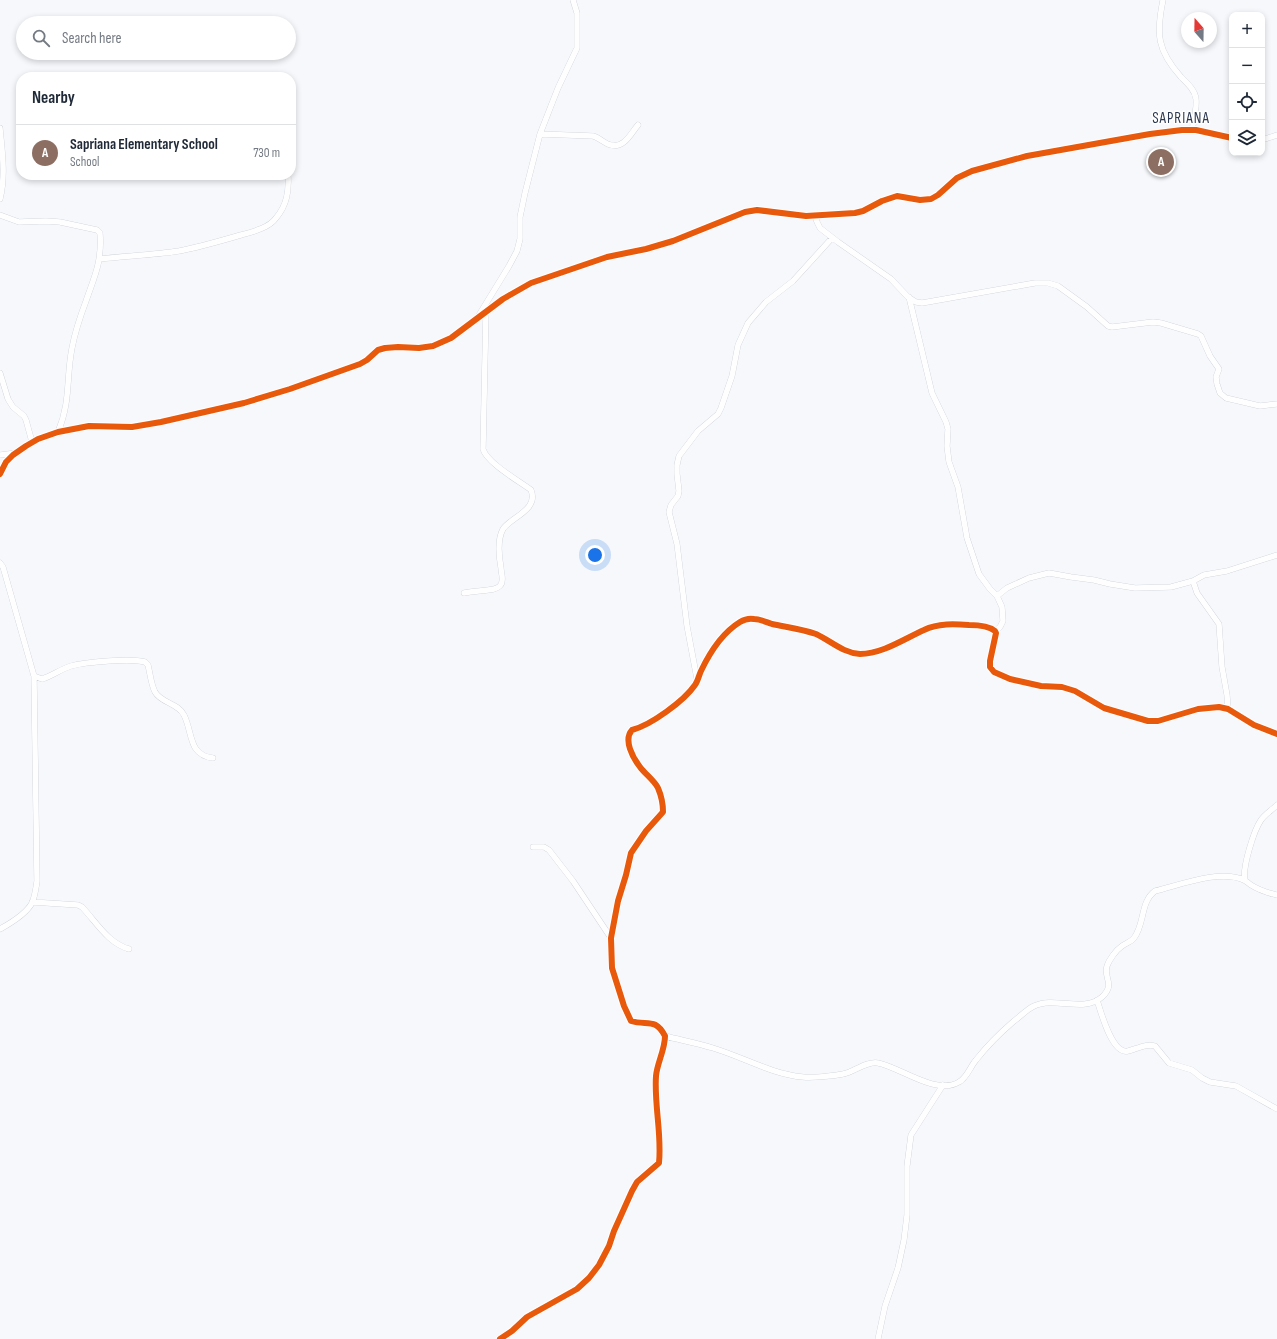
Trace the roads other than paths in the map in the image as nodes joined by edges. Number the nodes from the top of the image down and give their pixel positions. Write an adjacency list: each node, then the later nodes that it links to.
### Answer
1 (573, 0): 6 (street)
2 (1163, 0): 5 (street)
3 (638, 125): 6 (street)
4 (0, 128): 11 (street)
5 (1192, 130): 8 (street); 13 (street)
6 (540, 134): 18 (street)
7 (1277, 135): 9 (street)
8 (1229, 137)
9 (1265, 139)
10 (288, 180): 15 (street)
11 (0, 199)
12 (0, 215): 15 (street)
13 (815, 216): 14 (street); 17 (street)
14 (832, 238): 16 (street); 33 (street)
15 (100, 258): 21 (street)
16 (908, 297): 20 (street); 30 (street)
17 (486, 312): 18 (street); 29 (street)
18 (476, 319): 21 (street)
19 (0, 374): 22 (street)
20 (1277, 404)
21 (58, 432): 22 (street)
22 (32, 442): 23 (street)
23 (16, 453): 24 (street); 25 (street)
24 (0, 455)
25 (0, 474)
26 (1277, 555): 28 (street)
27 (0, 563): 32 (street)
28 (1193, 581): 30 (street); 34 (street)
29 (464, 592)
30 (997, 596): 31 (street)
31 (995, 631): 33 (street); 34 (street)
32 (34, 676): 36 (street); 41 (street)
33 (697, 679): 43 (street)
34 (1228, 709): 35 (street)
35 (1277, 734)
36 (213, 758)
37 (1277, 805): 39 (street)
38 (533, 847): 43 (street)
39 (1245, 880): 40 (street); 45 (street)
40 (1277, 895)
41 (32, 902): 42 (street); 44 (street)
42 (0, 930)
43 (611, 938): 46 (street)
44 (129, 950)
45 (1097, 1000): 47 (street); 48 (street)
46 (665, 1036): 47 (street); 49 (street)
47 (943, 1085): 50 (street)
48 (1277, 1109)
49 (500, 1339)
50 (878, 1339)

